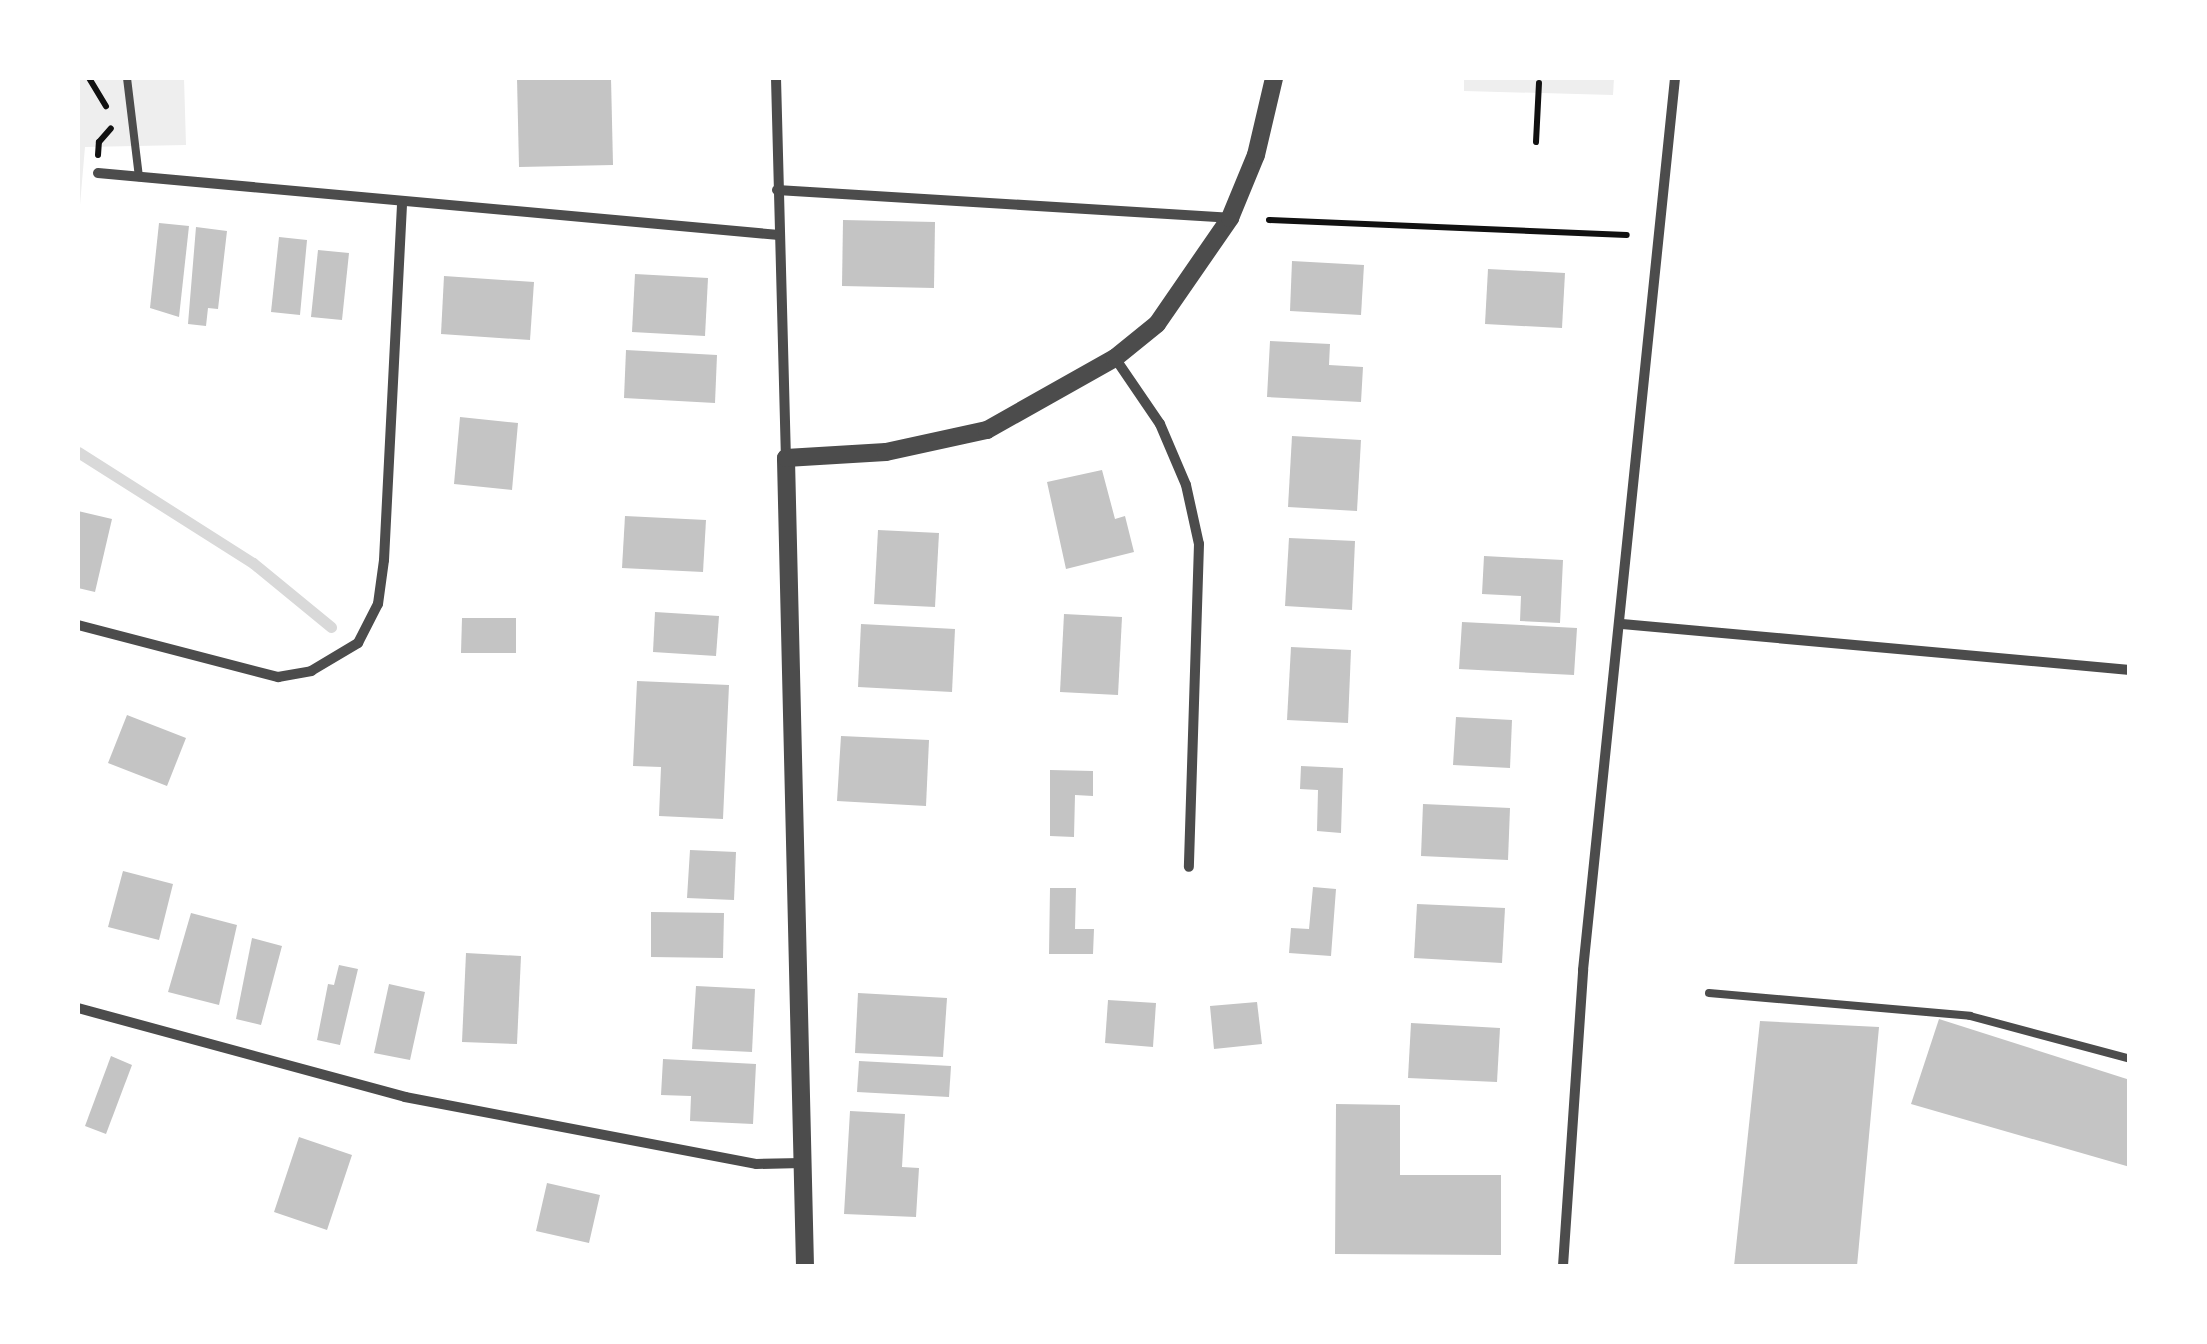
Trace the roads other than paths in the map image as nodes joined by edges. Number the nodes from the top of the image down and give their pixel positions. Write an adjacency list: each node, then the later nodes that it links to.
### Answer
1 (127, 78): 6 (lane)
2 (776, 78): 7 (street)
3 (1274, 78): 9 (street)
4 (1675, 78): 13 (street)
5 (98, 173): 6 (street)
6 (139, 177): 8 (street)
7 (777, 190): 9 (street); 10 (street)
8 (402, 203): 10 (street); 14 (street)
9 (1230, 218): 11 (street)
10 (779, 235): 12 (street)
11 (1114, 358): 12 (street); 16 (street)
12 (786, 458): 20 (street)
13 (1622, 624): 15 (street); 22 (street)
14 (78, 625)
15 (2130, 670)
16 (1189, 868)
17 (1709, 993): 19 (lane)
18 (78, 1008): 20 (street)
19 (2130, 1058)
20 (802, 1163): 21 (street)
21 (805, 1266)
22 (1563, 1266)

